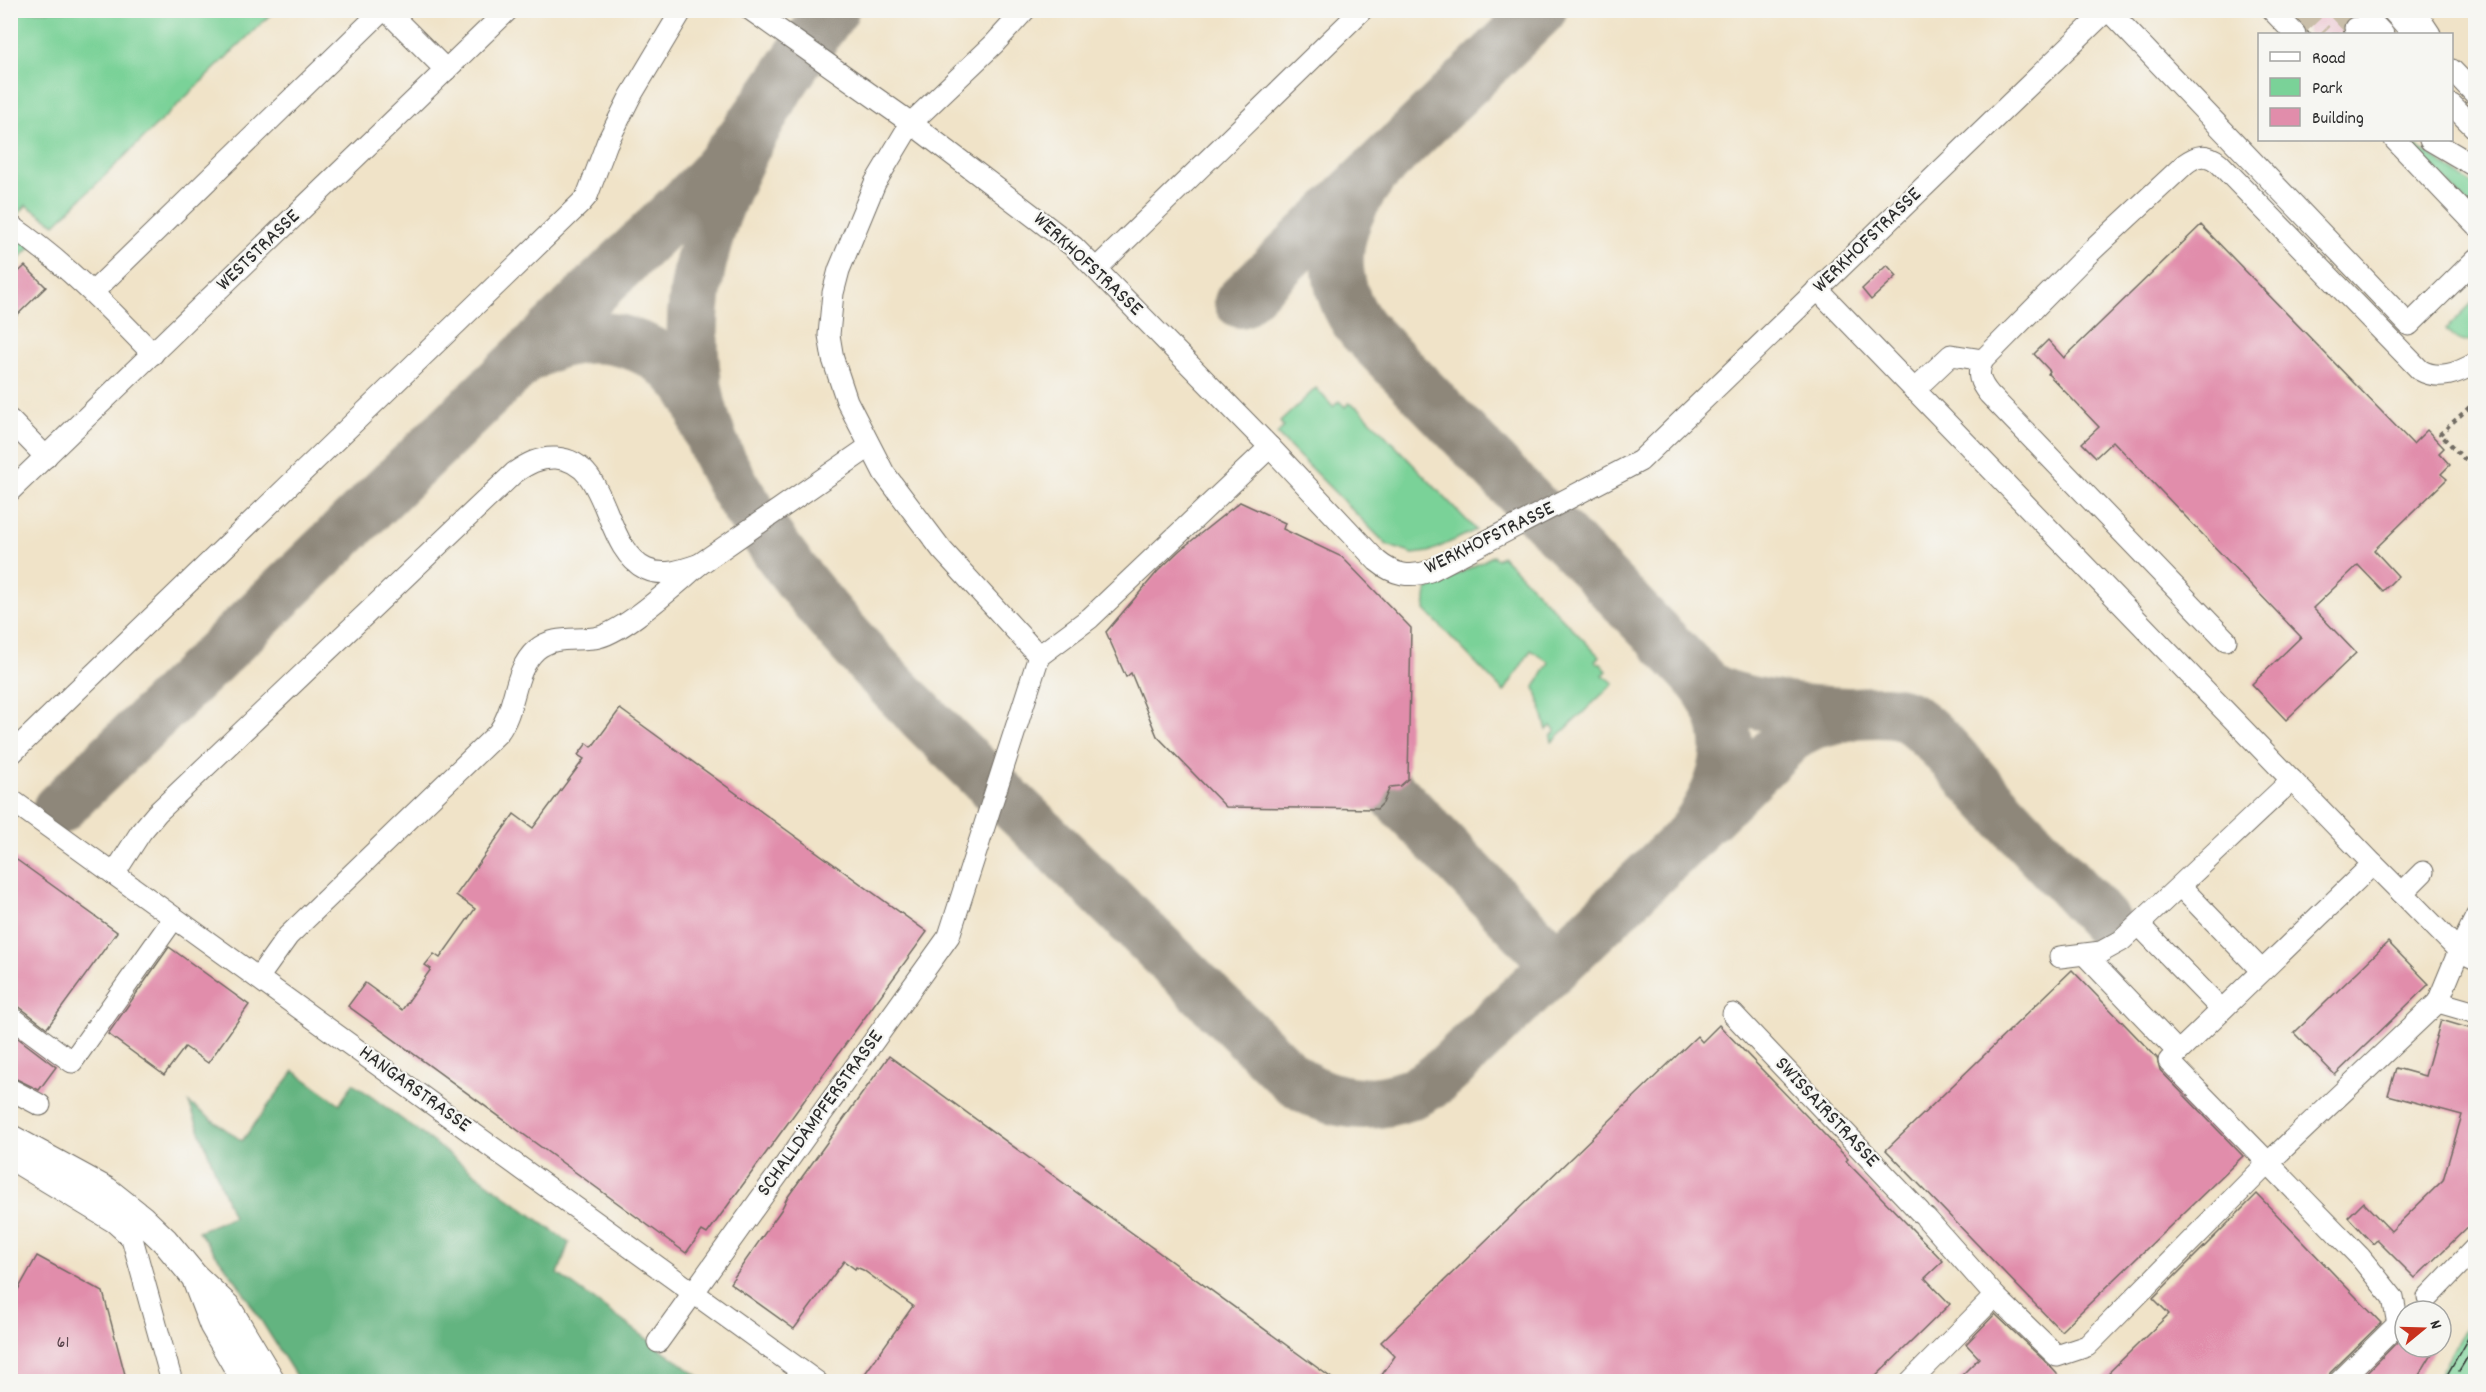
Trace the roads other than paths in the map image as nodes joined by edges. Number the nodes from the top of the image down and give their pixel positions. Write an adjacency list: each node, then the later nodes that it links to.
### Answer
1 (384, 10): 16 (lane); 32 (lane)
2 (508, 10): 16 (lane, WESTSTRASSE)
3 (682, 10): 45 (lane)
4 (751, 10): 22 (lane, WERKHOFSTRASSE)
5 (1025, 10): 22 (lane)
6 (1362, 10): 30 (lane)
7 (2107, 10): 29 (lane); 31 (lane, WERKHOFSTRASSE)
8 (2272, 10): 12 (lane)
9 (2392, 10): 14 (lane)
10 (2414, 10): 15 (lane)
11 (2361, 27): 13 (lane)
12 (2294, 33)
13 (2380, 33)
14 (2412, 33)
15 (2429, 33)
16 (446, 70): 33 (lane, WESTSTRASSE)
17 (2453, 72): 19 (lane)
18 (2453, 88): 21 (lane)
19 (2475, 95)
20 (2453, 107): 23 (lane)
21 (2475, 111)
22 (912, 123): 30 (lane, WERKHOFSTRASSE); 38 (lane)
23 (2475, 129)
24 (2396, 141): 28 (lane)
25 (2432, 141): 26 (lane)
26 (2475, 167)
27 (10, 225): 32 (lane)
28 (2475, 225)
29 (2475, 259)
30 (1096, 269): 39 (lane, WERKHOFSTRASSE)
31 (1817, 289): 36 (lane); 39 (lane, WERKHOFSTRASSE)
32 (93, 292): 33 (lane)
33 (153, 354): 40 (lane, WESTSTRASSE)
34 (1983, 360): 35 (lane); 36 (lane); 43 (lane)
35 (2475, 363)
36 (1914, 390): 46 (lane)
37 (14, 430): 40 (lane)
38 (869, 447): 42 (lane); 44 (lane)
39 (1270, 447): 44 (lane)
40 (46, 457): 41 (lane, WESTSTRASSE)
41 (10, 491)
42 (700, 564): 50 (lane); 60 (lane)
43 (2226, 639)
44 (1039, 656): 74 (lane, SCHALLDÄMPFERSTRASSE)
45 (10, 755)
46 (2292, 780): 48 (lane); 51 (lane)
47 (10, 799): 50 (lane, HANGARSTRASSE)
48 (2373, 864): 52 (lane); 59 (lane)
49 (2423, 872): 52 (lane)
50 (114, 874): 54 (lane, HANGARSTRASSE)
51 (2180, 886): 55 (lane); 59 (lane)
52 (2402, 893): 57 (lane)
53 (2475, 917): 57 (lane)
54 (174, 918): 60 (lane, HANGARSTRASSE); 65 (lane)
55 (2139, 925): 56 (lane); 62 (lane)
56 (2085, 955): 58 (lane); 66 (lane)
57 (2467, 955): 61 (lane)
58 (2060, 957)
59 (2261, 970): 62 (lane)
60 (258, 978): 74 (lane, HANGARSTRASSE)
61 (2439, 1002): 63 (lane); 70 (lane)
62 (2221, 1010): 66 (lane)
63 (2475, 1013)
64 (1732, 1014): 75 (lane, SWISSAIRSTRASSE)
65 (10, 1016)
66 (2178, 1052): 70 (lane)
67 (10, 1089): 68 (lane)
68 (40, 1105)
69 (10, 1138): 73 (main road)
70 (2274, 1158): 75 (lane, SWISSAIRSTRASSE); 83 (lane)
71 (10, 1159): 78 (lane)
72 (2475, 1247): 76 (lane)
73 (194, 1276): 79 (main road); 80 (main road)
74 (694, 1292): 77 (lane, SCHALLDÄMPFERSTRASSE); 81 (lane, HANGARSTRASSE)
75 (1995, 1296): 82 (lane)
76 (2428, 1297)
77 (658, 1342)
78 (172, 1382)
79 (246, 1382)
80 (272, 1382)
81 (817, 1382)
82 (1910, 1382)
83 (2338, 1382)

